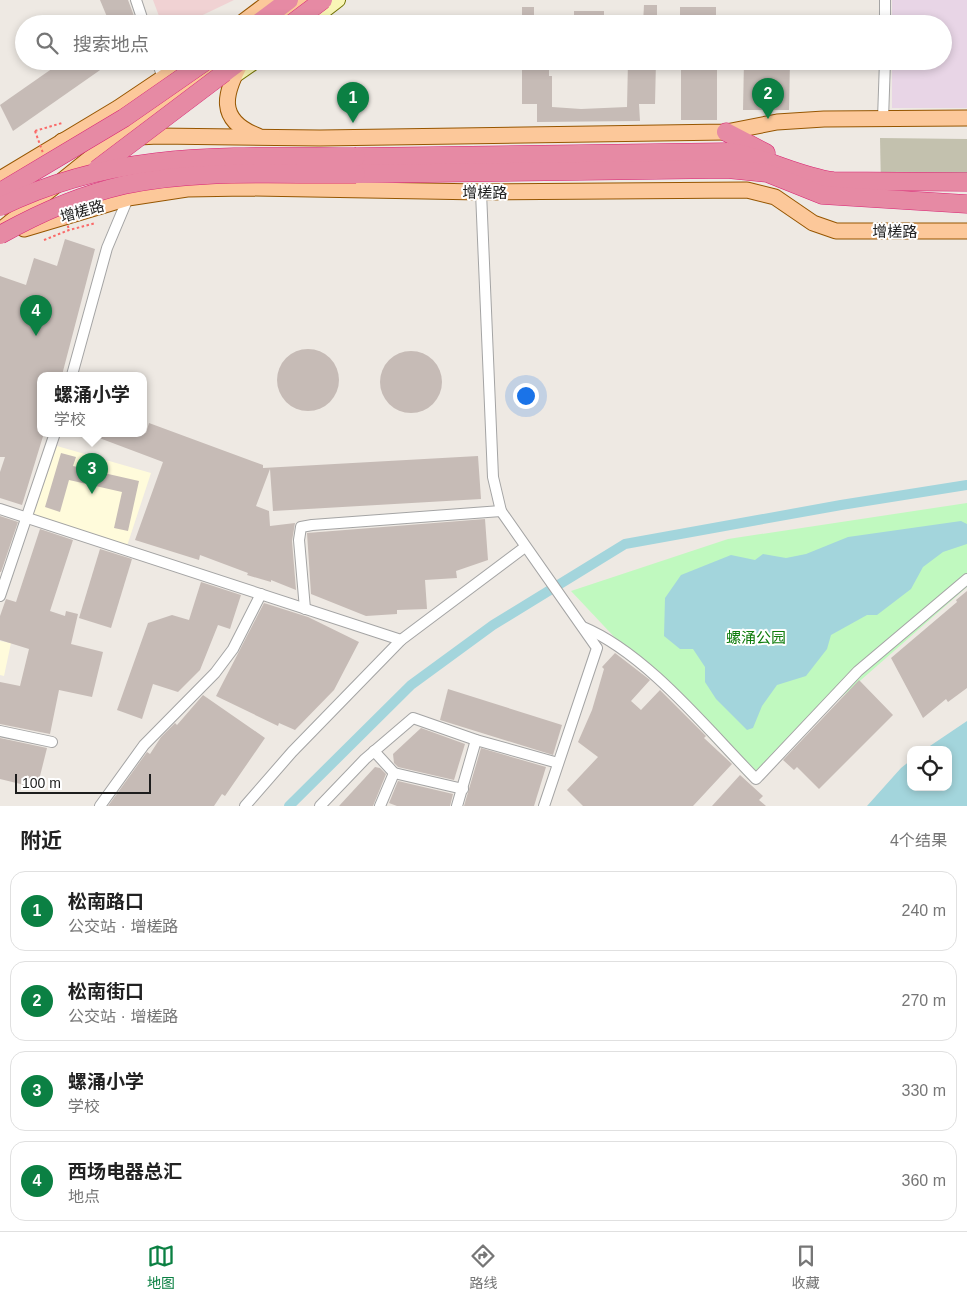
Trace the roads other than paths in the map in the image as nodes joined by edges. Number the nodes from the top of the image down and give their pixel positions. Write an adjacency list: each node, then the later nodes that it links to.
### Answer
1 (136, 0): 6 (street)
2 (271, 0): 7 (main road)
3 (305, 0): 8 (main road)
4 (885, 0): 11 (street)
5 (330, 2): 9 (highway, bridge); 10 (street)
6 (141, 15)
7 (252, 15)
8 (285, 15)
9 (287, 15)
10 (316, 15)
11 (885, 15)
12 (160, 70): 19 (street)
13 (174, 70): 19 (main road)
14 (193, 70): 33 (highway, bridge)
15 (209, 70): 24 (main road)
16 (234, 70): 43 (highway, bridge)
17 (237, 70): 25 (main road)
18 (885, 70): 22 (street)
19 (162, 78): 20 (main road)
20 (118, 108): 24 (main road); 26 (main road)
21 (967, 118): 22 (main road)
22 (882, 119): 23 (main road)
23 (726, 132): 25 (main road); 28 (highway)
24 (116, 136): 25 (main road); 26 (main road); 31 (main road); 39 (main road)
25 (262, 138)
26 (62, 141): 29 (main road)
27 (356, 166): 28 (highway, 增槎路); 35 (highway, 增槎路); 38 (highway, 增槎路, bridge); 41 (highway, 增槎路, bridge)
28 (794, 170): 30 (highway, 增槎路)
29 (0, 179)
30 (967, 182)
31 (168, 191): 34 (main road, 增槎路); 36 (main road, 增槎路)
32 (967, 191): 35 (highway)
33 (0, 192)
34 (481, 192): 40 (main road, 增槎路); 47 (street)
35 (810, 192): 37 (highway, 增槎路)
36 (128, 198): 42 (main road, 增槎路); 44 (street)
37 (967, 204)
38 (0, 207)
39 (0, 230)
40 (967, 231)
41 (0, 235)
42 (0, 240)
43 (0, 249)
44 (73, 372)
45 (54, 437): 48 (street)
46 (0, 509): 48 (street)
47 (501, 511): 49 (street); 53 (street)
48 (26, 518): 51 (street); 52 (street)
49 (525, 546): 54 (street); 55 (street)
50 (967, 579): 54 (street)
51 (260, 594): 53 (street); 63 (street)
52 (0, 596)
53 (305, 609): 55 (street)
54 (582, 626): 60 (street)
55 (401, 640): 64 (street)
56 (0, 731): 58 (street)
57 (476, 740): 59 (street); 60 (street); 62 (street)
58 (52, 742)
59 (374, 751): 61 (street); 65 (street)
60 (558, 763): 68 (street)
61 (394, 772): 62 (street); 66 (street)
62 (463, 788): 67 (street)
63 (100, 806)
64 (245, 806)
65 (320, 806)
66 (380, 806)
67 (457, 806)
68 (544, 806)

